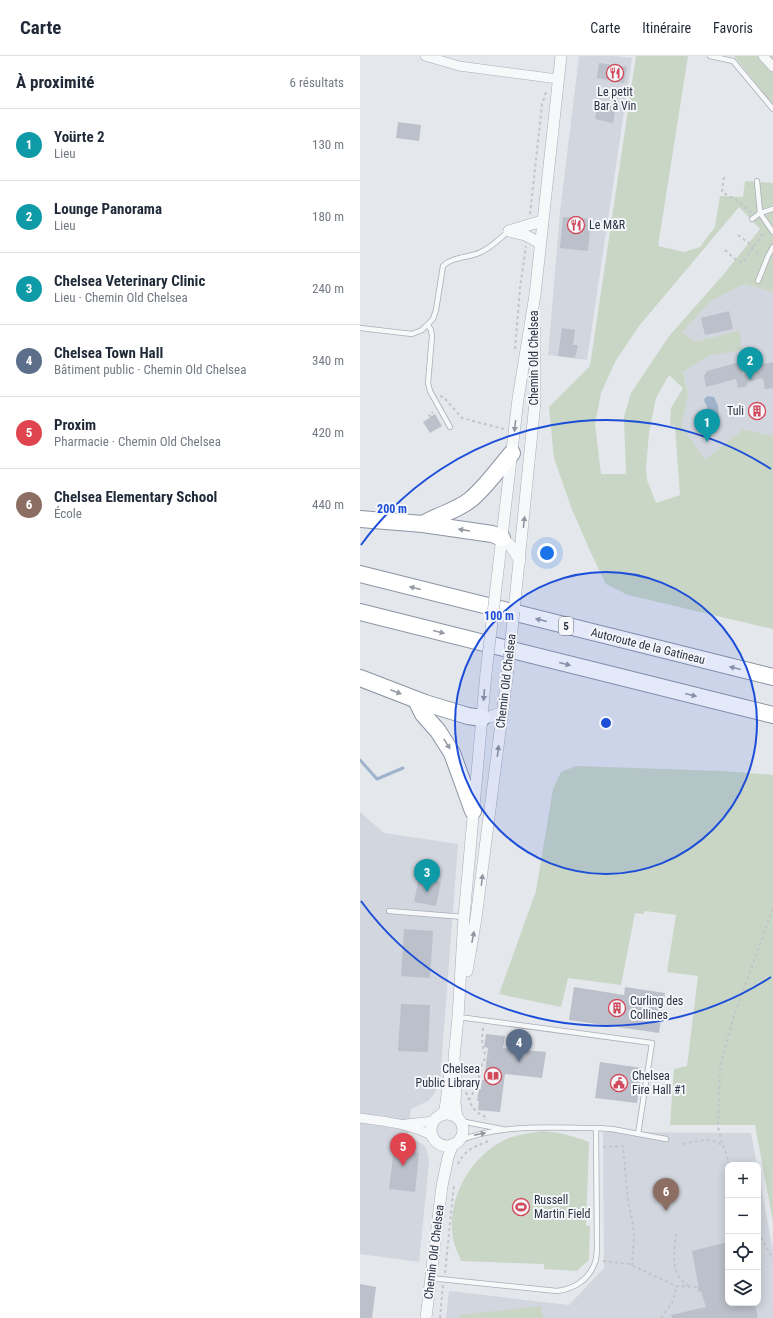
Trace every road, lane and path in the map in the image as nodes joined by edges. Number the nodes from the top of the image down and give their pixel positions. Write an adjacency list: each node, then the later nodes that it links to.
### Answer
1 (425, 56): 6 (street)
2 (561, 56): 6 (street, Chemin Old Chelsea)
3 (710, 56): 8 (lane)
4 (763, 56): 5 (street)
5 (773, 67)
6 (558, 80): 15 (street, Chemin Old Chelsea)
7 (542, 105): 13 (path)
8 (773, 109)
9 (724, 177): 14 (path)
10 (757, 181): 12 (lane)
11 (773, 209): 12 (lane)
12 (760, 213): 14 (lane); 16 (lane)
13 (529, 218)
14 (754, 218)
15 (542, 221): 17 (street); 21 (street, Chemin Old Chelsea)
16 (769, 226): 18 (lane); 23 (path)
17 (508, 230): 21 (street); 28 (lane)
18 (773, 232)
19 (738, 235): 23 (path)
20 (526, 241): 30 (path, Chemin Old Chelsea)
21 (540, 243): 27 (street, Chemin Old Chelsea)
22 (773, 247): 26 (lane)
23 (752, 248): 24 (path); 25 (path)
24 (725, 250)
25 (757, 255)
26 (758, 281)
27 (534, 295): 38 (street, Chemin Old Chelsea, one-way to 38); 42 (street, Chemin Old Chelsea, one-way to 27)
28 (428, 325): 29 (lane); 31 (lane)
29 (360, 328)
30 (514, 350)
31 (434, 398): 35 (lane); 36 (path)
32 (433, 413): 33 (path)
33 (431, 417)
34 (506, 424): 36 (path)
35 (450, 427)
36 (506, 429): 37 (path)
37 (504, 434)
38 (512, 453): 40 (highway); 41 (street, Chemin Old Chelsea)
39 (360, 520): 40 (highway)
40 (423, 524): 41 (highway, one-way to 40)
41 (502, 538): 42 (street); 50 (street, Chemin Old Chelsea, one-way to 50, bridge)
42 (520, 561): 48 (street, Chemin Old Chelsea, bridge)
43 (360, 574): 45 (highway, Autoroute de la Gatineau / 5, one-way to 43)
44 (360, 612): 49 (highway, one-way to 49)
45 (773, 677)
46 (360, 678): 47 (highway, one-way to 47)
47 (416, 700): 50 (highway); 51 (highway, one-way to 51)
48 (503, 712): 50 (street); 55 (street, Chemin Old Chelsea, one-way to 48)
49 (773, 715)
50 (482, 718): 51 (street, Chemin Old Chelsea)
51 (473, 811): 54 (street, Chemin Old Chelsea)
52 (773, 908): 75 (path)
53 (389, 911): 54 (lane)
54 (464, 917): 55 (street, Chemin Old Chelsea)
55 (458, 1017): 56 (lane); 59 (street, Chemin Old Chelsea)
56 (484, 1020): 58 (path); 69 (lane)
57 (494, 1055): 58 (path)
58 (487, 1057): 61 (path)
59 (454, 1058): 63 (street, Chemin Old Chelsea); 64 (street, Chemin Old Chelsea)
60 (466, 1089): 61 (path)
61 (469, 1100): 65 (path)
62 (360, 1118): 66 (street)
63 (437, 1118): 64 (street); 66 (street); 71 (street)
64 (458, 1119): 68 (lane); 73 (street)
65 (485, 1122)
66 (403, 1124): 71 (street)
67 (596, 1128): 68 (lane); 69 (lane); 76 (lane)
68 (504, 1129): 73 (lane, one-way to 68)
69 (638, 1134): 72 (lane)
70 (486, 1138): 78 (path)
71 (435, 1139): 73 (street); 80 (street, Chemin Old Chelsea)
72 (666, 1139)
73 (455, 1143): 80 (street, Chemin Old Chelsea)
74 (683, 1144): 75 (path)
75 (723, 1146): 77 (path)
76 (597, 1147): 84 (lane); 85 (path)
77 (729, 1162)
78 (457, 1169)
79 (454, 1181): 87 (path)
80 (442, 1186): 86 (street, Chemin Old Chelsea)
81 (676, 1234): 90 (path)
82 (759, 1234): 83 (path)
83 (773, 1259)
84 (595, 1262): 85 (path); 87 (lane)
85 (632, 1265): 88 (path)
86 (430, 1278): 87 (lane); 91 (street, Chemin Old Chelsea)
87 (444, 1279): 92 (path)
88 (676, 1286): 90 (path); 93 (path)
89 (698, 1287): 90 (path)
90 (690, 1288)
91 (426, 1318)
92 (440, 1318)
93 (661, 1318)

